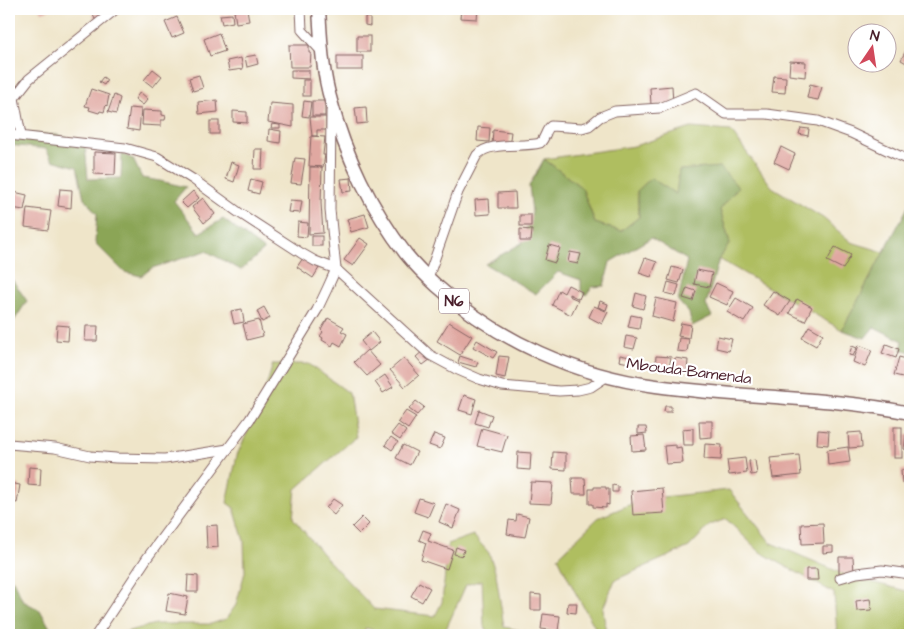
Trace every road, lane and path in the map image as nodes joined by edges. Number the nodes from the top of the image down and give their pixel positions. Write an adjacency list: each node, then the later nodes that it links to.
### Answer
1 (116, 9): 6 (street)
2 (301, 9): 4 (street)
3 (320, 9): 4 (highway, Mbouda-Bamenda / N6)
4 (322, 52): 7 (highway, Mbouda-Bamenda / N6)
5 (9, 85): 6 (street)
6 (14, 98): 9 (street)
7 (331, 102): 11 (street); 12 (highway, Mbouda-Bamenda / N6)
8 (9, 135): 9 (street)
9 (20, 135): 11 (street)
10 (910, 162): 12 (street)
11 (336, 269): 13 (street); 16 (street)
12 (428, 278): 13 (highway, Mbouda-Bamenda / N6)
13 (606, 377): 14 (highway, Mbouda-Bamenda / N6)
14 (910, 413)
15 (9, 444): 16 (street)
16 (228, 449): 19 (street)
17 (910, 574): 18 (street)
18 (840, 578)
19 (96, 635)

